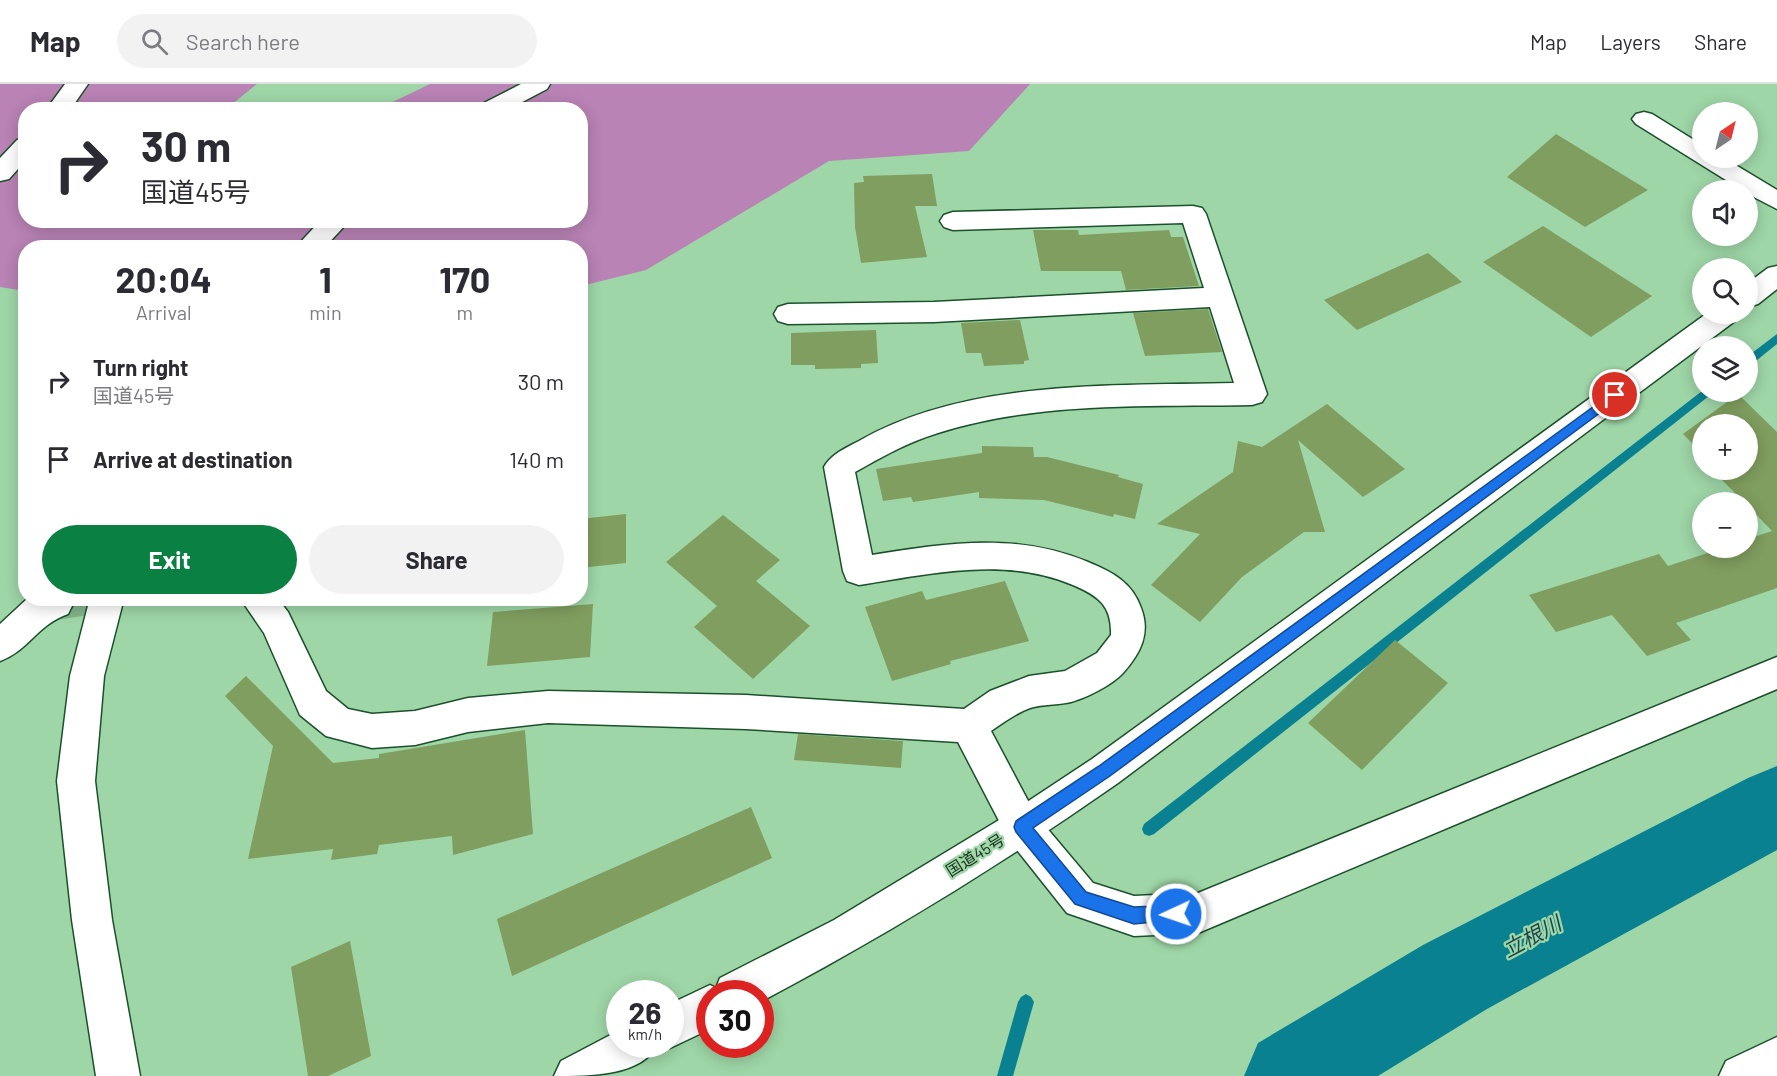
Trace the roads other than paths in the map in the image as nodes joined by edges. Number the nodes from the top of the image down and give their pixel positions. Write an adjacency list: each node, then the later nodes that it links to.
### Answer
1 (77, 84): 3 (main road)
2 (539, 84): 4 (main road)
3 (63, 102)
4 (504, 102)
5 (1644, 119): 6 (main road)
6 (1692, 149)
7 (18, 154): 9 (main road)
8 (1723, 168): 10 (main road)
9 (0, 173)
10 (1777, 201)
11 (953, 221): 16 (main road)
12 (329, 228): 13 (main road)
13 (316, 240)
14 (1777, 275): 15 (main road)
15 (1758, 289)
16 (1218, 297): 17 (main road); 24 (main road)
17 (788, 314)
18 (1711, 324): 25 (main road, 国道45号)
19 (49, 606): 22 (main road)
20 (105, 606): 29 (main road)
21 (262, 606): 24 (main road)
22 (0, 646)
23 (1777, 673): 25 (main road)
24 (969, 726): 25 (main road)
25 (1022, 827): 26 (main road, 国道45号)
26 (760, 980)
27 (610, 1058): 30 (main road)
28 (1777, 1058): 31 (main road)
29 (118, 1076)
30 (576, 1076)
31 (1742, 1076)

